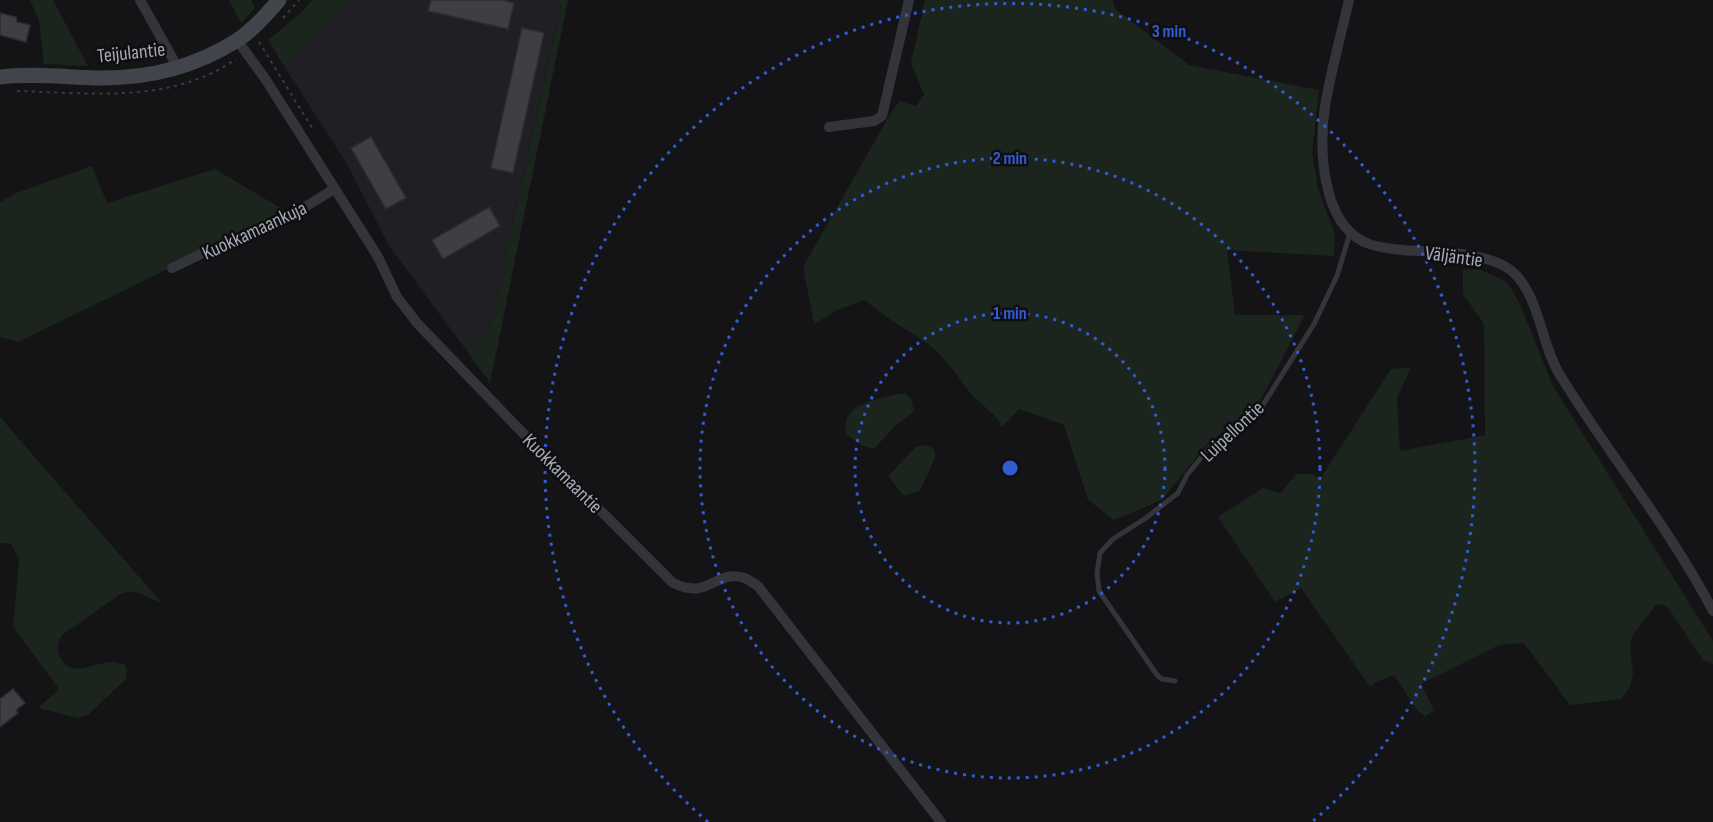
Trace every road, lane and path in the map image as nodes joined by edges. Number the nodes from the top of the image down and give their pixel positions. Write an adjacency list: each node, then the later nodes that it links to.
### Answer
1 (140, 0): 6 (street)
2 (279, 0): 5 (street, Teijulantie)
3 (909, 0): 8 (street)
4 (1349, 0): 10 (street)
5 (237, 40): 6 (street, Teijulantie); 9 (street, Kuokkamaantie)
6 (178, 69): 7 (street, Teijulantie)
7 (0, 78)
8 (829, 127)
9 (334, 189): 11 (street, Kuokkamaankuja); 14 (street, Kuokkamaantie)
10 (1350, 233): 12 (street, Väljäntie); 13 (lane, Luipellontie)
11 (172, 268)
12 (1713, 611)
13 (1175, 681)
14 (941, 822)

